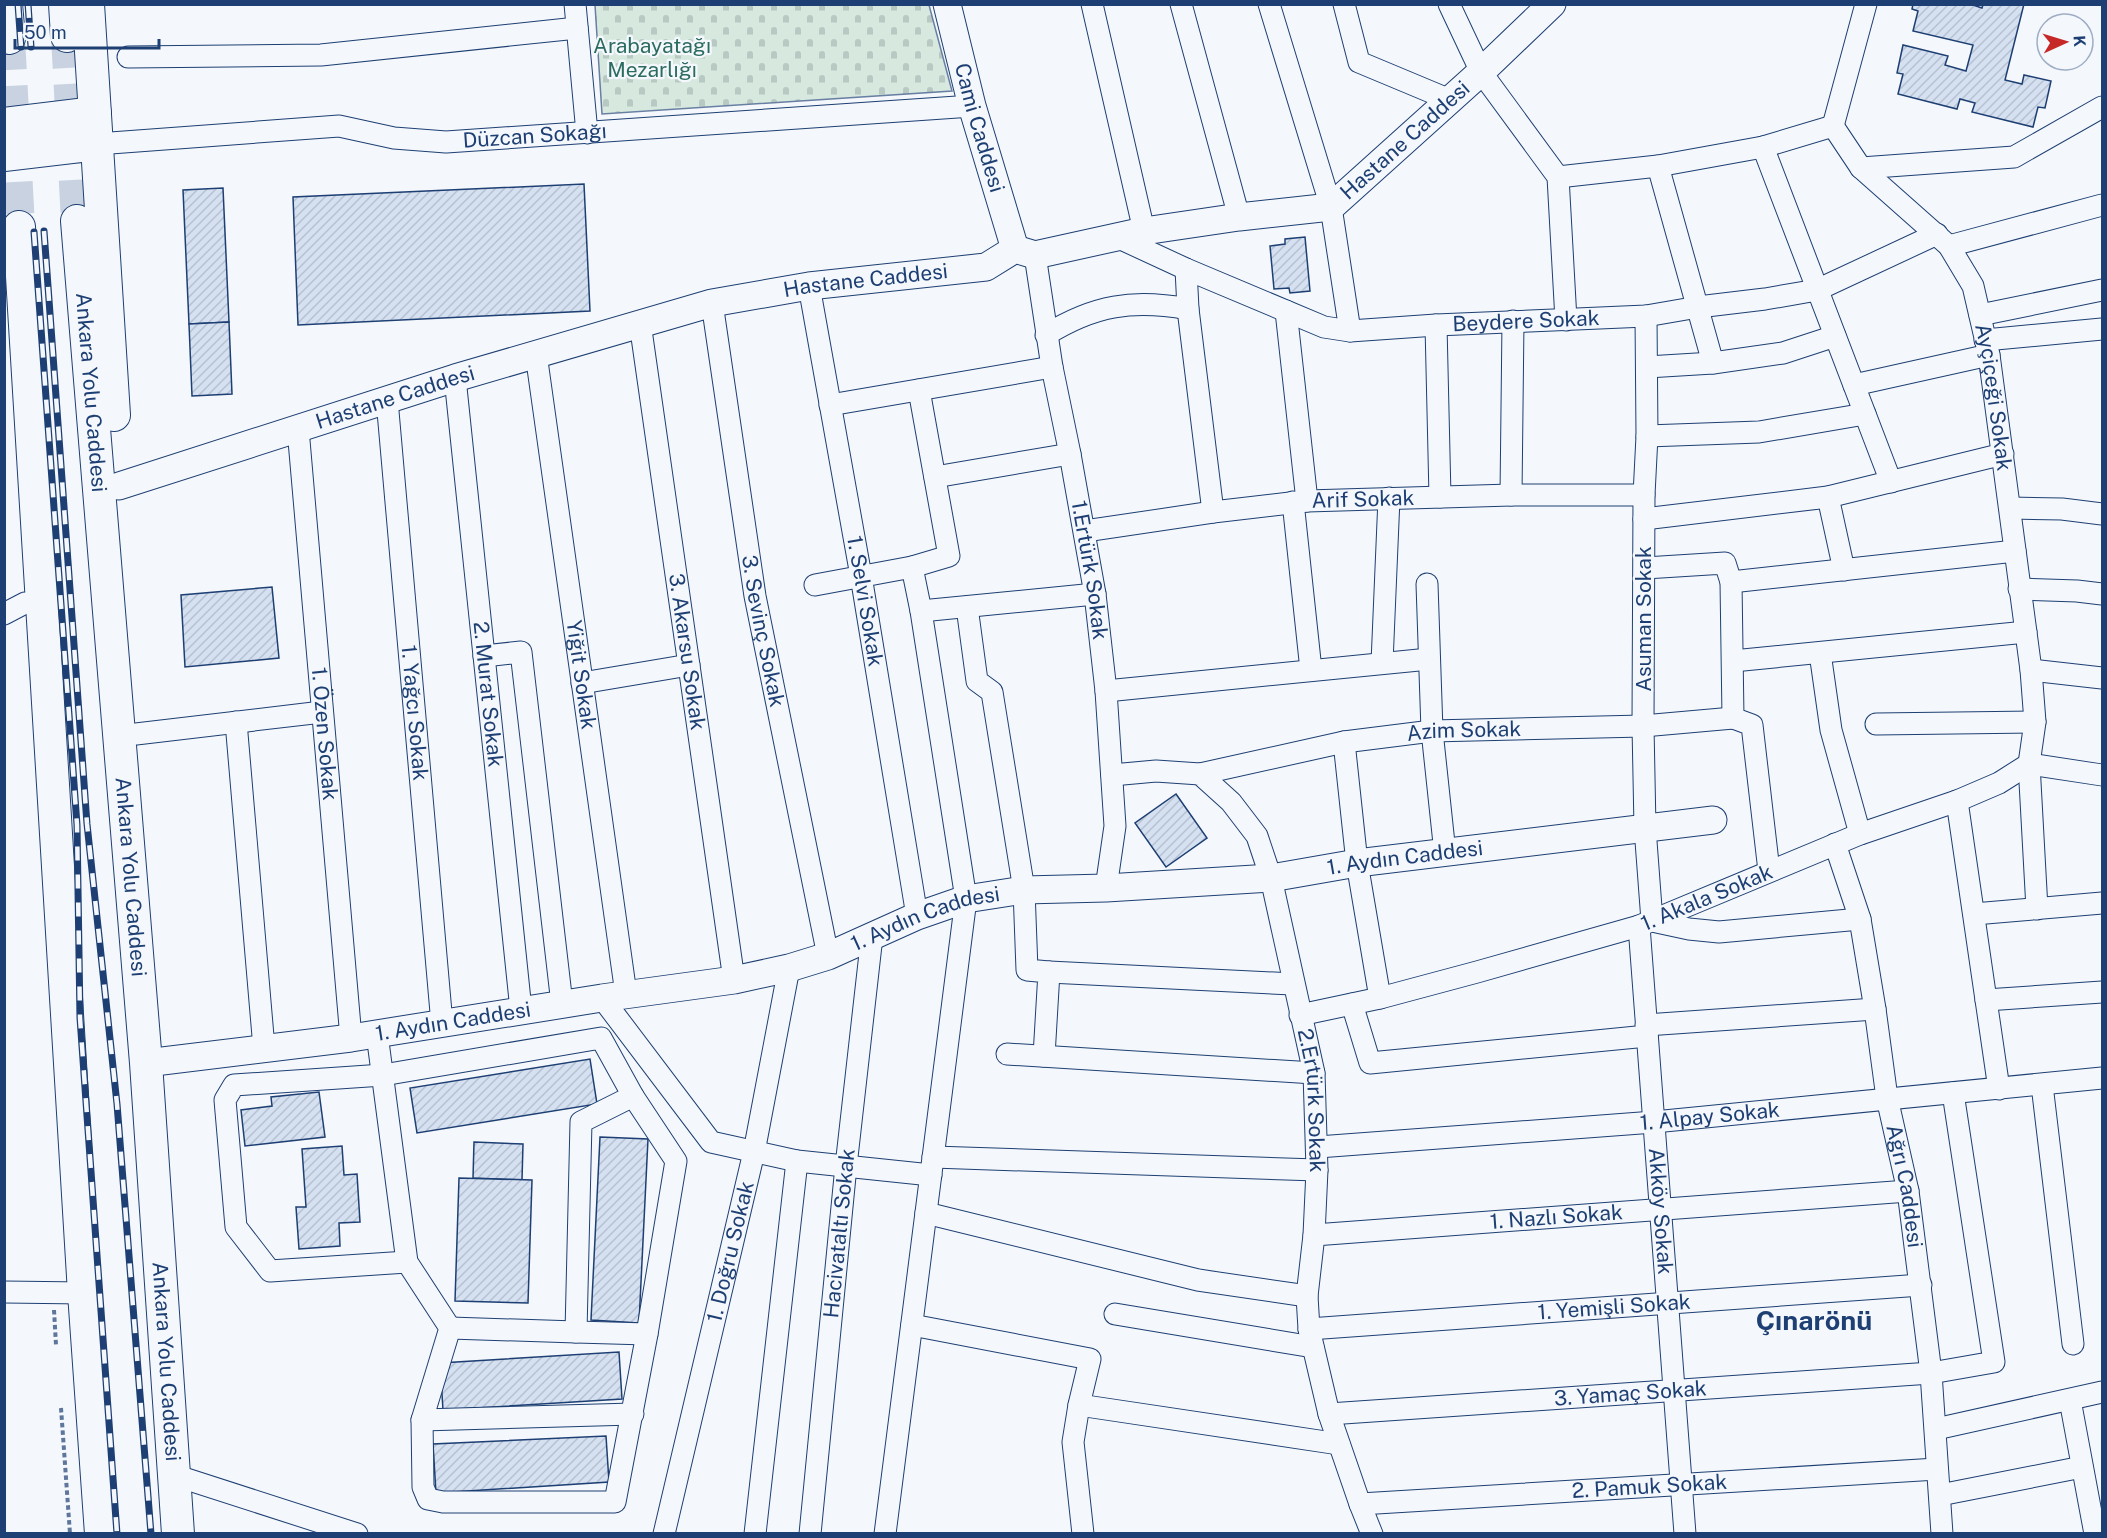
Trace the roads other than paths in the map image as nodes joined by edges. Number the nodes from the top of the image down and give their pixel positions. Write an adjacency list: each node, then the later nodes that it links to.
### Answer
1 (6, 4): 15 (highway)
2 (65, 4): 14 (highway)
3 (88, 4): 21 (highway)
4 (575, 4): 13 (street)
5 (946, 4): 19 (main road, Cami Caddesi)
6 (1092, 4): 36 (street)
7 (1181, 4): 33 (street)
8 (1269, 4): 32 (street)
9 (1344, 4): 18 (street)
10 (1449, 4): 17 (street)
11 (1866, 4): 23 (street)
12 (1547, 6): 17 (main road, Hastane Caddesi)
13 (577, 28): 16 (street); 24 (street)
14 (67, 36)
15 (9, 38)
16 (128, 57)
17 (1481, 72): 18 (main road, Hastane Caddesi); 30 (street)
18 (1450, 100): 32 (main road, Hastane Caddesi)
19 (972, 106): 24 (street, Düzcan Sokağı); 38 (main road, Cami Caddesi)
20 (2103, 107): 29 (street)
21 (95, 113): 22 (highway); 25 (highway)
22 (4, 124)
23 (1833, 126): 26 (street); 29 (street, Ayçiçeği Sokak)
24 (587, 133): 25 (street, Düzcan Sokağı)
25 (97, 144): 27 (highway); 75 (highway)
26 (1763, 147): 28 (street); 41 (street)
27 (4, 155)
28 (1658, 166): 30 (street); 44 (street)
29 (1861, 168): 37 (street, Ayçiçeği Sokak)
30 (1558, 177): 50 (street)
31 (2103, 205): 37 (street, Beydere Sokak)
32 (1331, 207): 33 (main road, Hastane Caddesi); 55 (street)
33 (1239, 217): 36 (main road, Hastane Caddesi)
34 (77, 221): 165 (highway, Ankara Yolu Caddesi)
35 (19, 227): 169 (highway)
36 (1132, 235): 38 (main road, Hastane Caddesi); 39 (street, Beydere Sokak)
37 (1943, 240): 41 (street, Beydere Sokak); 47 (street, Ayçiçeği Sokak)
38 (1025, 252): 40 (main road, Hastane Caddesi); 56 (street, 1.Ertürk Sokak)
39 (1186, 269): 45 (street); 46 (street, Beydere Sokak)
40 (809, 286): 43 (main road, Hastane Caddesi); 67 (street, 1. Selvi Sokak)
41 (1817, 290): 44 (street, Beydere Sokak); 57 (street)
42 (2103, 290): 47 (street)
43 (712, 303): 52 (main road, Hastane Caddesi); 145 (street, 3. Sevinç Sokak)
44 (1698, 307): 48 (street, Beydere Sokak); 60 (street)
45 (1188, 309): 56 (street); 83 (street)
46 (1286, 311): 55 (street, Beydere Sokak); 81 (street)
47 (1980, 315): 58 (street, Ayçiçeği Sokak)
48 (1646, 316): 50 (street, Beydere Sokak); 62 (street, Asuman Sokak)
49 (4, 317): 99 (highway)
50 (1566, 320): 51 (street, Beydere Sokak)
51 (1513, 321): 53 (street, Beydere Sokak); 76 (street)
52 (640, 323): 59 (main road, Hastane Caddesi); 107 (street, 3. Akarsu Sokak)
53 (1436, 324): 55 (street, Beydere Sokak); 78 (street)
54 (2103, 329): 58 (street)
55 (1350, 331)
56 (1046, 335): 61 (street, 1.Ertürk Sokak)
57 (1835, 336): 60 (street); 64 (street)
58 (1987, 347): 64 (street); 72 (street, Ayçiçeği Sokak)
59 (536, 354): 63 (main road, Hastane Caddesi); 111 (street, Yiğit Sokak)
60 (1713, 363): 62 (street)
61 (1052, 367): 65 (street); 71 (street, 1.Ertürk Sokak)
62 (1647, 367): 70 (street, Asuman Sokak)
63 (455, 378): 66 (main road, Hastane Caddesi); 103 (street, 2. Murat Sokak)
64 (1854, 385): 68 (street)
65 (919, 390): 67 (street); 73 (street)
66 (387, 400): 69 (main road, Hastane Caddesi); 159 (street, 1. Yağcı Sokak)
67 (830, 405): 91 (street, 1. Selvi Sokak)
68 (1865, 414): 70 (street); 74 (street)
69 (298, 429): 75 (main road, Hastane Caddesi); 113 (street, 1. Özen Sokak)
70 (1647, 436): 77 (street, Asuman Sokak)
71 (1070, 454): 73 (street); 86 (street, 1.Ertürk Sokak)
72 (2002, 454): 74 (street); 82 (street, Ayçiçeği Sokak)
73 (935, 477): 88 (street)
74 (1891, 482): 79 (street)
75 (119, 486): 120 (highway)
76 (1511, 495): 77 (street, Arif Sokak); 78 (street, Arif Sokak)
77 (1644, 495): 85 (street, Asuman Sokak)
78 (1440, 497): 80 (street, Arif Sokak)
79 (1828, 497): 85 (street); 90 (street)
80 (1389, 498): 81 (street, Arif Sokak); 106 (street)
81 (1300, 501): 83 (street, Arif Sokak); 108 (street)
82 (2010, 508): 84 (street); 87 (street, Ayçiçeği Sokak)
83 (1213, 512): 86 (street, Arif Sokak)
84 (2103, 514)
85 (1644, 519): 89 (street, Asuman Sokak)
86 (1085, 531): 96 (street, 1.Ertürk Sokak)
87 (2015, 551): 90 (street); 95 (street, Ayçiçeği Sokak)
88 (912, 567): 91 (street); 100 (street)
89 (1645, 568): 92 (street); 118 (street, Asuman Sokak)
90 (1844, 570): 92 (street)
91 (861, 576): 94 (street); 141 (street, 1. Selvi Sokak)
92 (1731, 582): 105 (street)
93 (1427, 584): 104 (street)
94 (815, 585)
95 (2019, 589): 97 (street); 101 (street, Ayçiçeği Sokak)
96 (1095, 594): 98 (street); 112 (street, 1.Ertürk Sokak)
97 (2103, 594)
98 (967, 607): 100 (street); 136 (street)
99 (15, 609): 169 (highway)
100 (921, 611): 137 (street)
101 (2026, 632): 102 (street); 109 (street, Ayçiçeği Sokak)
102 (1820, 653): 105 (street); 129 (street)
103 (484, 656): 154 (street); 157 (street, 2. Murat Sokak)
104 (1429, 660): 106 (street); 119 (street)
105 (1733, 662): 114 (street)
106 (1382, 663): 108 (street)
107 (689, 665): 111 (street); 148 (street, 3. Akarsu Sokak)
108 (1311, 670): 112 (street)
109 (2031, 670): 110 (street); 116 (street, Ayçiçeği Sokak)
110 (2103, 678)
111 (582, 683): 151 (street, Yiğit Sokak)
112 (1106, 692): 124 (street, 1.Ertürk Sokak)
113 (322, 711): 115 (street); 161 (street, 1. Özen Sokak)
114 (1733, 718): 118 (street, Azim Sokak); 133 (street)
115 (236, 722): 120 (street); 162 (street)
116 (2035, 722): 117 (street); 122 (street, Ayçiçeği Sokak)
117 (1876, 724)
118 (1643, 726): 119 (street, Azim Sokak); 128 (street, Asuman Sokak)
119 (1432, 731): 121 (street, Azim Sokak); 131 (street)
120 (136, 734): 165 (highway)
121 (1344, 742): 123 (street, Azim Sokak); 132 (street)
122 (2029, 764): 125 (street); 126 (street, 1. Akala Sokak); 139 (street, Ayçiçeği Sokak)
123 (1200, 774): 124 (street); 134 (street, 2.Ertürk Sokak)
124 (1112, 775): 135 (street, 1.Ertürk Sokak)
125 (2103, 775)
126 (1957, 801): 129 (street, 1. Akala Sokak); 140 (street)
127 (1713, 820): 128 (main road, 1. Aydın Caddesi)
128 (1646, 828): 131 (main road, 1. Aydın Caddesi); 143 (street, Asuman Sokak)
129 (1860, 834): 130 (street, 1. Akala Sokak)
130 (1835, 844): 133 (street, 1. Akala Sokak); 142 (street, Ağrı Caddesi)
131 (1446, 853): 132 (main road, 1. Aydın Caddesi)
132 (1357, 863): 134 (main road, 1. Aydın Caddesi); 152 (street)
133 (1769, 871): 143 (street, 1. Akala Sokak)
134 (1271, 878): 135 (main road, 1. Aydın Caddesi); 149 (street, 2.Ertürk Sokak)
135 (1106, 888): 136 (main road, 1. Aydın Caddesi)
136 (1024, 890): 137 (main road, 1. Aydın Caddesi); 147 (street)
137 (966, 899): 141 (main road, 1. Aydın Caddesi); 180 (street)
138 (2103, 903): 139 (street)
139 (2037, 909): 140 (street)
140 (1974, 914): 153 (street)
141 (917, 916): 144 (main road, 1. Aydın Caddesi)
142 (1860, 919): 143 (street); 156 (street, Ağrı Caddesi)
143 (1646, 923): 152 (street, 1. Akala Sokak); 160 (street, Akköy Sokak)
144 (872, 936): 145 (main road, 1. Aydın Caddesi); 179 (street, Hacivataltı Sokak)
145 (828, 956): 146 (main road, 1. Aydın Caddesi)
146 (789, 968): 148 (main road, 1. Aydın Caddesi); 177 (street, 1. Doğru Sokak)
147 (1049, 972): 149 (street); 164 (street)
148 (734, 980): 151 (main road, 1. Aydın Caddesi)
149 (1293, 984): 158 (street, 2.Ertürk Sokak)
150 (2103, 992): 153 (street)
151 (614, 996): 154 (main road, 1. Aydın Caddesi); 177 (street)
152 (1380, 998): 155 (street, 1. Akala Sokak)
153 (1986, 1000): 171 (street)
154 (562, 1004): 157 (main road, 1. Aydın Caddesi)
155 (1352, 1004): 158 (street, 1. Akala Sokak); 160 (street)
156 (1875, 1009): 160 (street); 174 (street, Ağrı Caddesi)
157 (521, 1010): 159 (main road, 1. Aydın Caddesi)
158 (1300, 1015): 166 (street, 2.Ertürk Sokak)
159 (442, 1024): 161 (main road, 1. Aydın Caddesi)
160 (1647, 1030): 175 (street, Akköy Sokak)
161 (364, 1036): 162 (main road, 1. Aydın Caddesi); 167 (street, 1. Özen Sokak)
162 (264, 1048): 165 (main road, 1. Aydın Caddesi)
163 (1007, 1054): 164 (street)
164 (1044, 1056): 166 (street)
165 (146, 1063): 211 (highway, Ankara Yolu Caddesi)
166 (1314, 1073): 176 (street, 2.Ertürk Sokak)
167 (383, 1075): 173 (street); 186 (street, 1. Özen Sokak); 186 (street)
168 (2103, 1078): 170 (street, 1. Alpay Sokak)
169 (71, 1083): 189 (highway)
170 (2042, 1085): 171 (street, 1. Alpay Sokak); 198 (street)
171 (1999, 1089): 172 (street, 1. Alpay Sokak)
172 (1953, 1093): 174 (street, 1. Alpay Sokak); 199 (street, 3. Yamaç Sokak)
173 (633, 1096): 195 (street); 196 (street)
174 (1887, 1098): 175 (street, 1. Alpay Sokak); 182 (street, Ağrı Caddesi)
175 (1654, 1122): 176 (street, 1. Alpay Sokak); 183 (street, Akköy Sokak)
176 (1318, 1147): 181 (street, 2.Ertürk Sokak)
177 (754, 1152): 178 (street); 218 (street, 1. Doğru Sokak)
178 (797, 1161): 179 (street); 219 (street)
179 (846, 1166): 180 (street); 220 (street, Hacivataltı Sokak)
180 (932, 1166): 181 (street); 184 (street)
181 (1317, 1170): 185 (street, 2.Ertürk Sokak)
182 (1908, 1191): 183 (street, 1. Nazlı Sokak); 187 (street, Ağrı Caddesi)
183 (1660, 1209): 185 (street, 1. Nazlı Sokak); 191 (street, Akköy Sokak)
184 (926, 1213): 190 (street); 193 (street)
185 (1314, 1235): 190 (street, 2.Ertürk Sokak)
186 (407, 1262): 194 (street)
187 (1921, 1285): 191 (street, 1. Yemişli Sokak); 199 (street, Ağrı Caddesi)
188 (4, 1292): 189 (street)
189 (84, 1293): 215 (highway)
190 (1307, 1296): 197 (street, 2.Ertürk Sokak)
191 (1667, 1303): 197 (street, 1. Yemişli Sokak); 200 (street, Akköy Sokak)
192 (1114, 1314): 197 (street, 1. Yemişli Sokak)
193 (912, 1325): 203 (street); 221 (street)
194 (450, 1328): 195 (street); 206 (street)
195 (576, 1332): 196 (street)
196 (647, 1334): 204 (street)
197 (1311, 1338): 205 (street, 2.Ertürk Sokak)
198 (2073, 1344)
199 (1931, 1373): 200 (street, 3. Yamaç Sokak); 207 (street, Ağrı Caddesi)
200 (1674, 1392): 205 (street, 3. Yamaç Sokak); 212 (street, Akköy Sokak)
201 (2103, 1392): 202 (street)
202 (2070, 1400): 207 (street); 209 (street)
203 (1079, 1405): 208 (street); 222 (street)
204 (633, 1414): 206 (street); 206 (street)
205 (1329, 1414): 208 (street, 2.Ertürk Sokak)
206 (422, 1420)
207 (1936, 1429): 210 (street, Ağrı Caddesi)
208 (1339, 1444): 214 (street, 2.Ertürk Sokak)
209 (2082, 1467): 213 (street); 226 (street)
210 (1937, 1469): 212 (street, 2. Pamuk Sokak); 213 (street, Ağrı Caddesi)
211 (174, 1474): 216 (highway, Ankara Yolu Caddesi); 217 (street)
212 (1681, 1485): 214 (street, 2. Pamuk Sokak); 224 (street, Akköy Sokak)
213 (1940, 1495): 225 (street, Ağrı Caddesi)
214 (1360, 1504): 223 (street, 2.Ertürk Sokak)
215 (101, 1533)
216 (178, 1533)
217 (357, 1533)
218 (664, 1533)
219 (754, 1533)
220 (810, 1533)
221 (885, 1533)
222 (1083, 1533)
223 (1372, 1533)
224 (1685, 1533)
225 (1942, 1533)
226 (2095, 1533)

